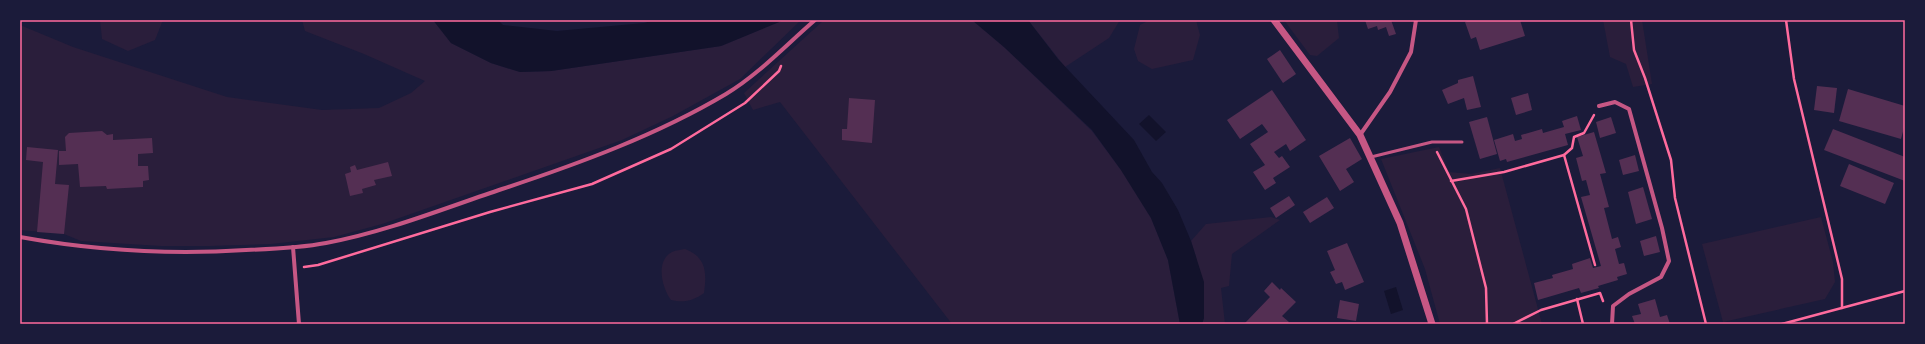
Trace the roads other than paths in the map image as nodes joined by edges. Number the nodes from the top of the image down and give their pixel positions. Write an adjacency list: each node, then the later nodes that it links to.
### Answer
1 (815, 20): 9 (street)
2 (1274, 20): 5 (street)
3 (1416, 20): 5 (street)
4 (1598, 106): 12 (street)
5 (1360, 135): 7 (street)
6 (1462, 142): 7 (lane)
7 (1371, 157): 11 (street)
8 (20, 237): 9 (street)
9 (293, 247): 10 (street)
10 (300, 324)
11 (1432, 324)
12 (1612, 324)

